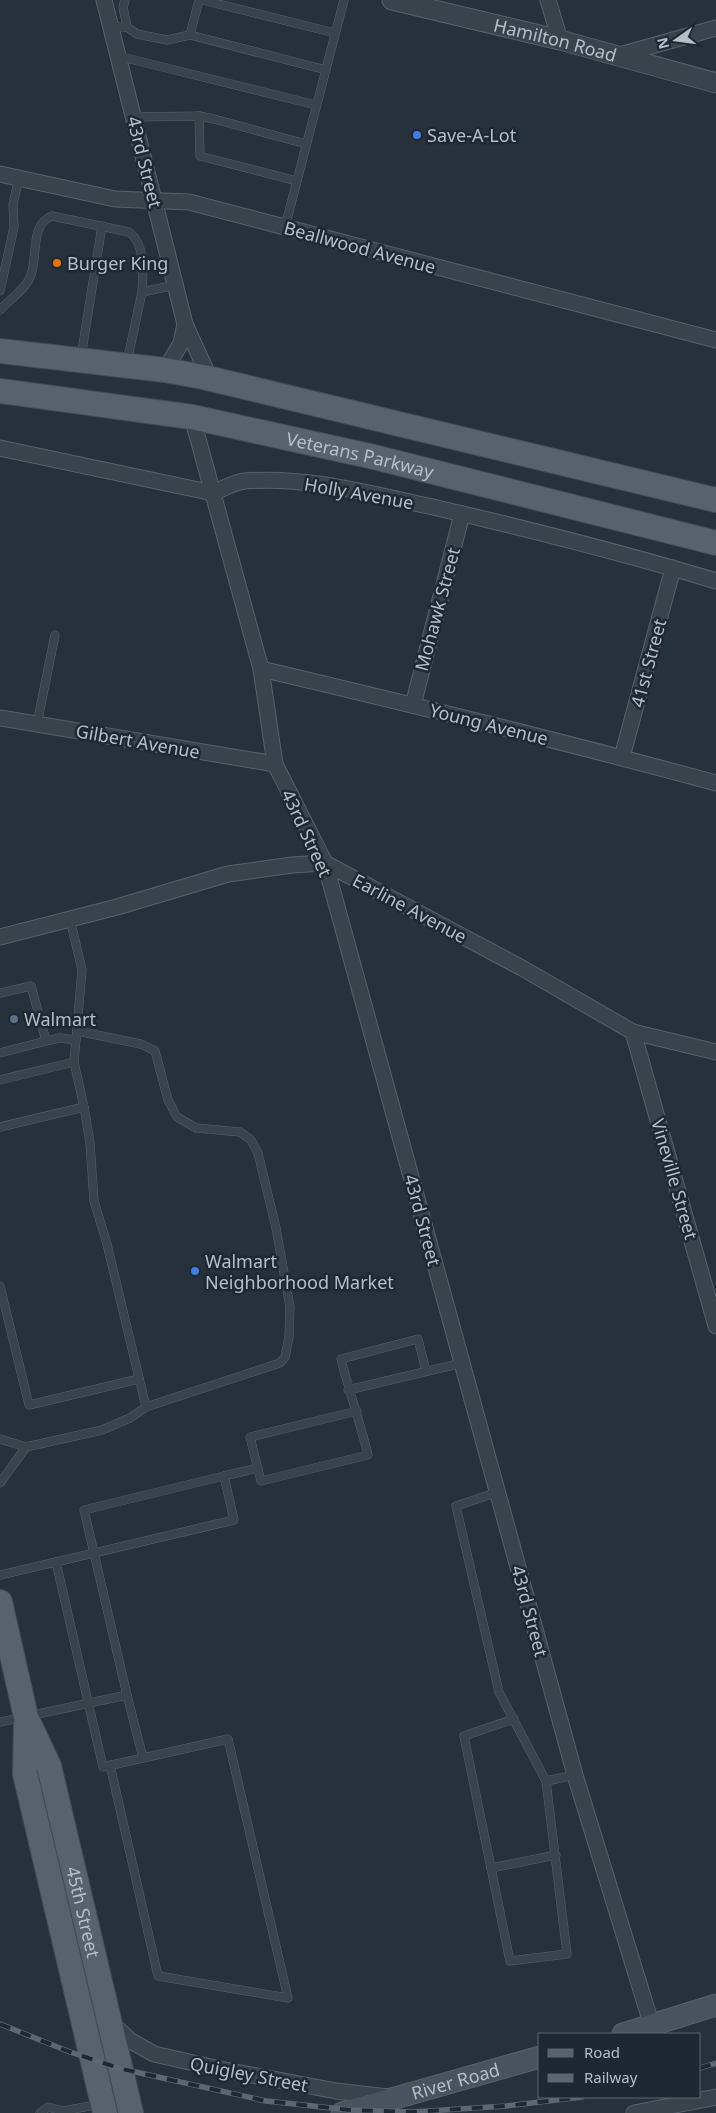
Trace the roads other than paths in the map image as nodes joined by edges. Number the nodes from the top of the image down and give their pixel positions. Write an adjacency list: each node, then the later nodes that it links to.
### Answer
1 (104, 0): 7 (street, 43rd Street)
2 (124, 0): 8 (lane)
3 (200, 0): 10 (lane); 11 (lane)
4 (344, 0): 10 (lane)
5 (392, 0): 12 (street, Hamilton Road)
6 (548, 0): 12 (street)
7 (111, 27): 8 (lane); 13 (street, 43rd Street)
8 (127, 27): 11 (lane)
9 (716, 28): 14 (street)
10 (335, 33): 15 (lane)
11 (190, 35): 15 (lane)
12 (560, 40): 14 (street, Hamilton Road)
13 (118, 56): 17 (lane); 19 (street, 43rd Street)
14 (616, 56): 16 (street, Hamilton Road)
15 (326, 70): 17 (lane)
16 (716, 83)
17 (316, 105): 20 (lane)
18 (198, 116): 19 (lane); 20 (lane); 23 (lane)
19 (133, 117): 24 (street, 43rd Street)
20 (306, 144): 23 (lane)
21 (0, 174): 22 (street, Beallwood Avenue)
22 (19, 178): 24 (street, Beallwood Avenue); 28 (lane)
23 (297, 181): 26 (lane)
24 (155, 202): 26 (street, Beallwood Avenue); 27 (street, 43rd Street)
25 (102, 226): 29 (lane); 30 (lane); 34 (lane)
26 (285, 227): 32 (street, Beallwood Avenue)
27 (176, 285): 29 (lane); 31 (street, 43rd Street)
28 (0, 292): 30 (lane)
29 (142, 292): 35 (lane)
30 (2, 308)
31 (185, 324): 36 (street, 43rd Street); 37 (street, 43rd Street)
32 (716, 340)
33 (0, 350): 34 (main road)
34 (80, 361): 35 (main road)
35 (126, 367): 36 (main road)
36 (165, 370): 37 (main road)
37 (210, 379): 42 (main road)
38 (0, 391): 39 (main road, Veterans Parkway)
39 (192, 417): 41 (street, 43rd Street); 44 (main road, Veterans Parkway)
40 (0, 448): 41 (street)
41 (213, 493): 43 (street, Holly Avenue); 48 (street, 43rd Street)
42 (716, 500)
43 (462, 514): 45 (street, Holly Avenue); 49 (street, Mohawk Street)
44 (716, 543)
45 (673, 568): 46 (street, Holly Avenue); 52 (street, 41st Street)
46 (716, 581)
47 (55, 635): 51 (lane)
48 (261, 669): 49 (street, Young Avenue); 53 (street, 43rd Street)
49 (413, 705): 52 (street, Young Avenue)
50 (0, 718): 51 (street, Gilbert Avenue)
51 (37, 724): 53 (street, Gilbert Avenue)
52 (622, 757): 54 (street, Young Avenue)
53 (275, 764): 55 (street, 43rd Street)
54 (716, 783)
55 (325, 864): 56 (street, Earline Avenue); 60 (street, Earline Avenue); 71 (street, 43rd Street)
56 (70, 919): 57 (street, Earline Avenue); 59 (lane)
57 (0, 937)
58 (0, 993): 62 (lane)
59 (76, 1031): 61 (lane); 75 (lane)
60 (633, 1032): 63 (street, Earline Avenue); 70 (street, Vineville Street)
61 (76, 1040): 62 (lane); 65 (lane)
62 (46, 1041): 64 (lane)
63 (716, 1052)
64 (0, 1053)
65 (74, 1062): 66 (lane); 67 (lane)
66 (0, 1080)
67 (84, 1107): 68 (lane); 73 (lane)
68 (0, 1127)
69 (0, 1286): 73 (lane)
70 (716, 1326)
71 (462, 1363): 72 (lane); 82 (street, 43rd Street)
72 (426, 1371): 74 (lane); 74 (lane)
73 (139, 1379): 75 (lane)
74 (348, 1390): 76 (lane)
75 (146, 1406): 78 (lane)
76 (357, 1411): 79 (lane); 79 (lane)
77 (0, 1439): 78 (lane)
78 (26, 1447): 81 (lane)
79 (258, 1468): 80 (lane)
80 (224, 1476): 83 (lane); 83 (lane)
81 (0, 1483)
82 (498, 1492): 90 (lane); 94 (street, 43rd Street)
83 (95, 1552): 84 (lane); 87 (lane)
84 (56, 1562): 85 (lane); 88 (lane)
85 (0, 1575)
86 (0, 1602): 89 (main road, 45th Street)
87 (127, 1695): 88 (lane); 92 (lane)
88 (88, 1703): 89 (lane); 93 (lane)
89 (26, 1716): 91 (lane); 99 (main road, 45th Street); 105 (main road, 45th Street)
90 (514, 1719): 95 (lane); 97 (lane)
91 (0, 1722)
92 (142, 1758): 93 (lane); 93 (lane)
93 (110, 1765)
94 (575, 1775): 95 (lane); 100 (street, 43rd Street)
95 (546, 1781): 96 (lane)
96 (556, 1855): 97 (lane); 97 (lane)
97 (491, 1868)
98 (716, 2004): 100 (main road)
99 (111, 2023): 104 (street, Quigley Street); 108 (main road, 45th Street)
100 (652, 2026): 101 (main road)
101 (627, 2033)
102 (538, 2058): 104 (main road, River Road)
103 (716, 2097): 110 (street)
104 (397, 2098): 109 (main road, River Road)
105 (104, 2108): 106 (lane)
106 (63, 2112): 107 (lane)
107 (40, 2113)
108 (131, 2113)
109 (342, 2113)
110 (634, 2113)

